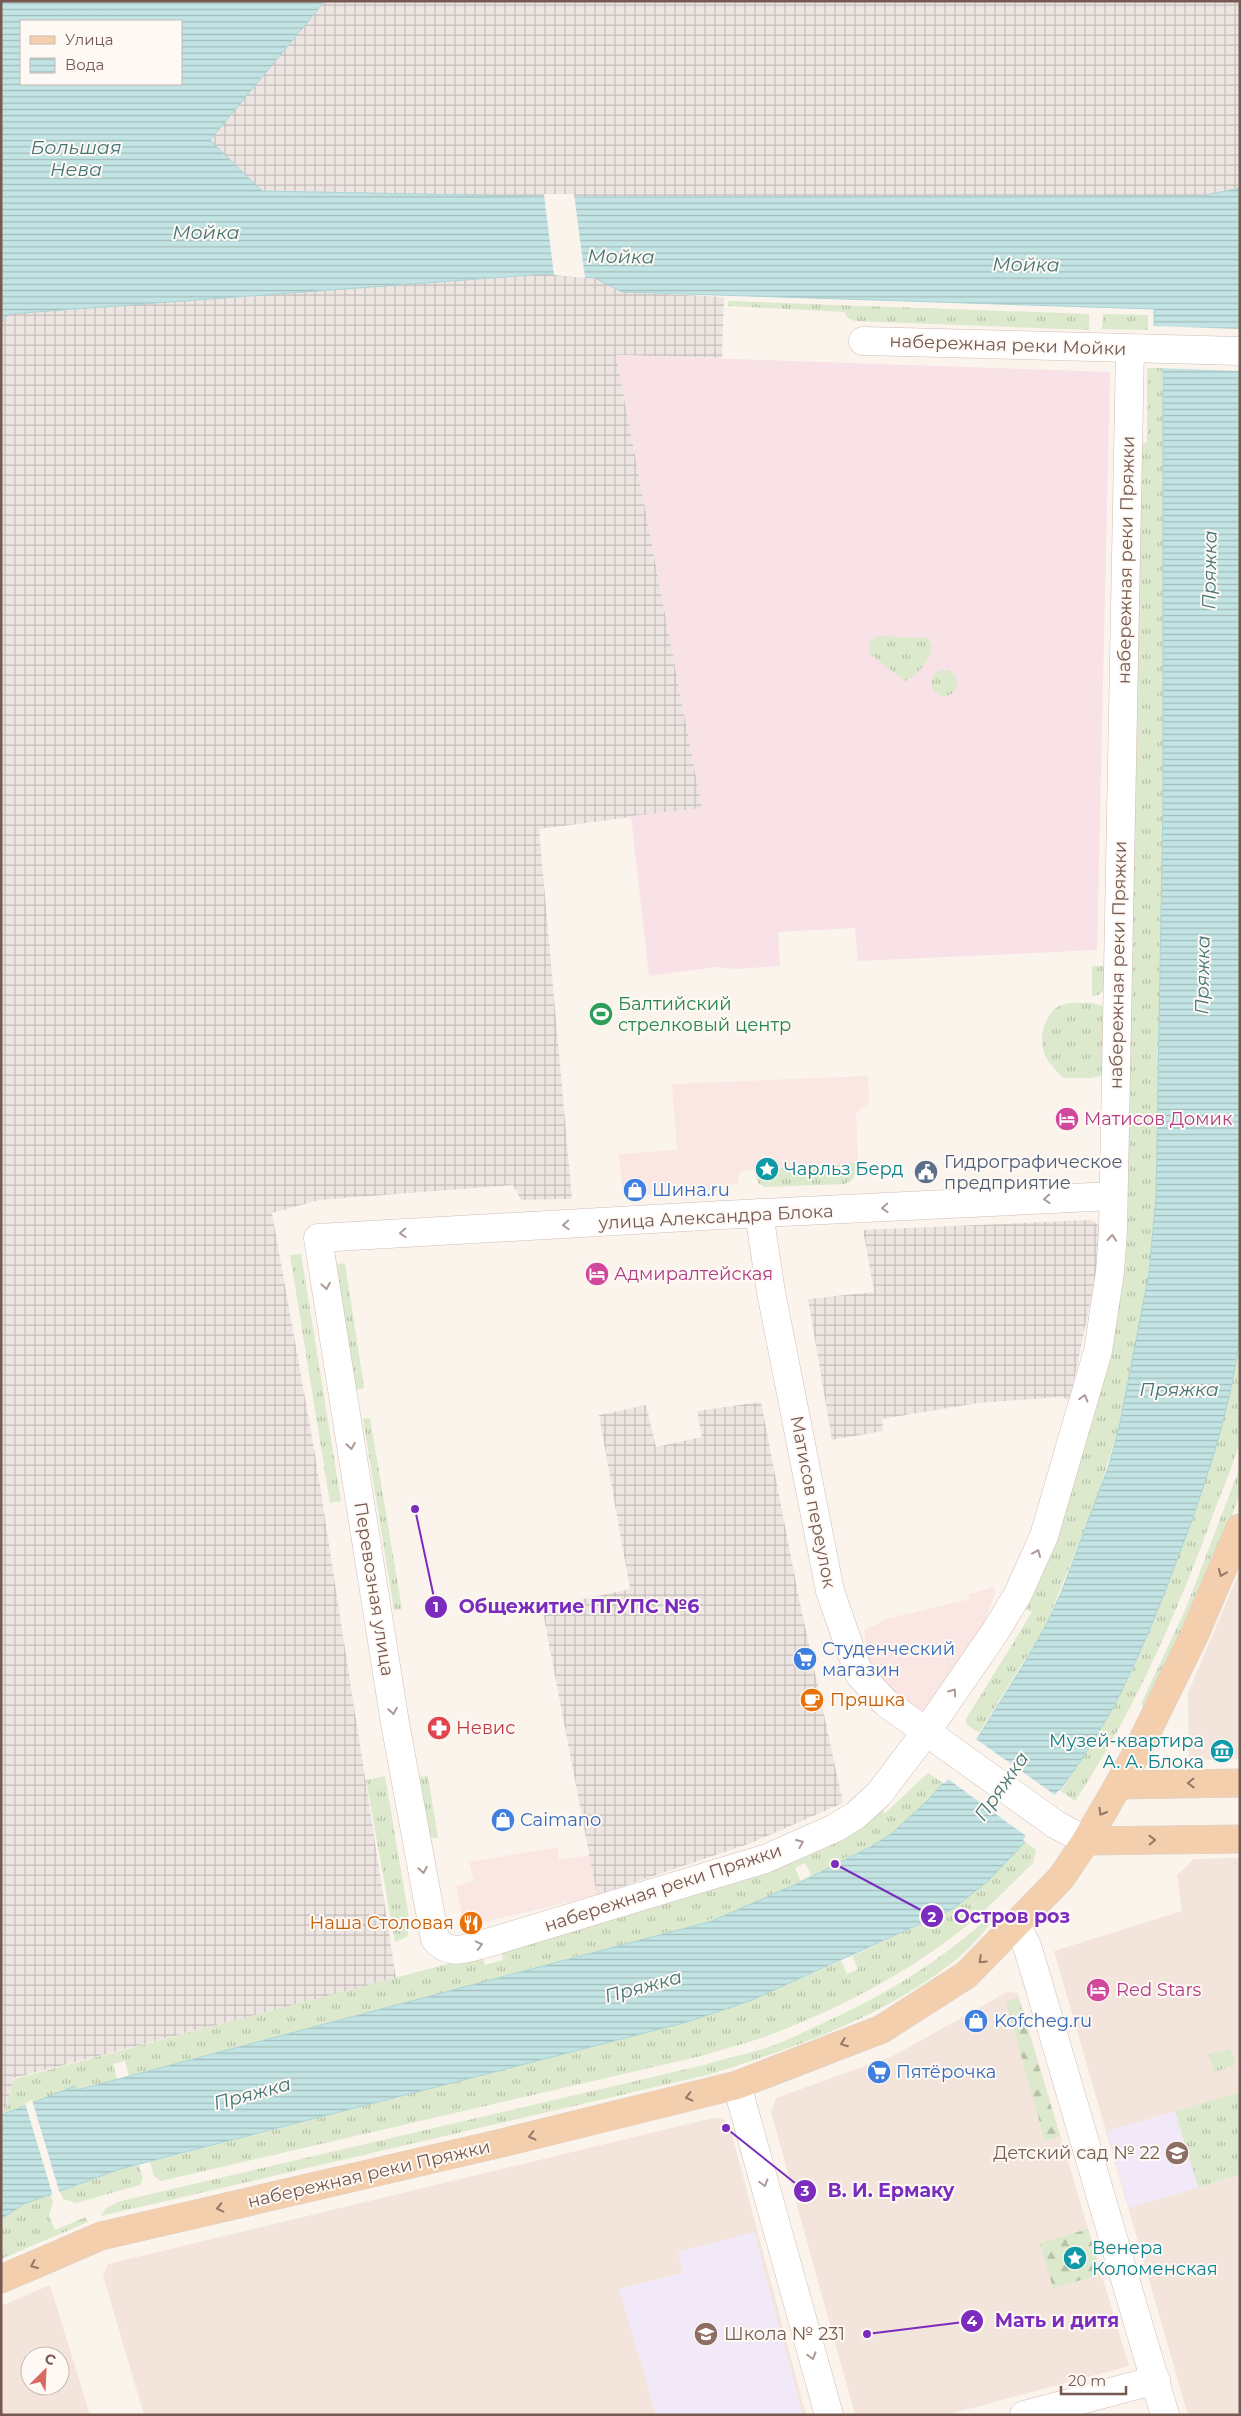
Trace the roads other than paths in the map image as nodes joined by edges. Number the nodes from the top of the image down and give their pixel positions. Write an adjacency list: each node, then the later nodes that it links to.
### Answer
1 (864, 341): 2 (street, набережная реки Мойки)
2 (1141, 349): 3 (street, набережная реки Мойки); 4 (street, набережная реки Пряжки)
3 (1240, 352)
4 (1114, 1196): 5 (street, улица Александра Блока, one-way to 5); 8 (street, набережная реки Пряжки, one-way to 4)
5 (759, 1213): 6 (street, улица Александра Блока, one-way to 6); 8 (street, Матисов переулок)
6 (318, 1238): 14 (street, Перевозная улица, one-way to 14)
7 (1240, 1528): 10 (main road, набережная реки Пряжки, one-way to 10)
8 (926, 1732): 12 (street, Матисов переулок); 14 (street, набережная реки Пряжки, one-way to 8)
9 (1240, 1783): 10 (main road, one-way to 10)
10 (1119, 1785): 12 (main road, набережная реки Пряжки, one-way to 12)
11 (1240, 1839): 12 (main road, one-way to 11)
12 (1086, 1841): 13 (main road, набережная реки Пряжки)
13 (1016, 1925): 15 (main road, набережная реки Пряжки, one-way to 15); 17 (street)
14 (435, 1939)
15 (737, 2085): 16 (main road, набережная реки Пряжки, one-way to 16); 18 (street, one-way to 18)
16 (1, 2279)
17 (1156, 2380): 19 (street); 20 (street)
18 (829, 2415)
19 (1024, 2415)
20 (1165, 2415)

